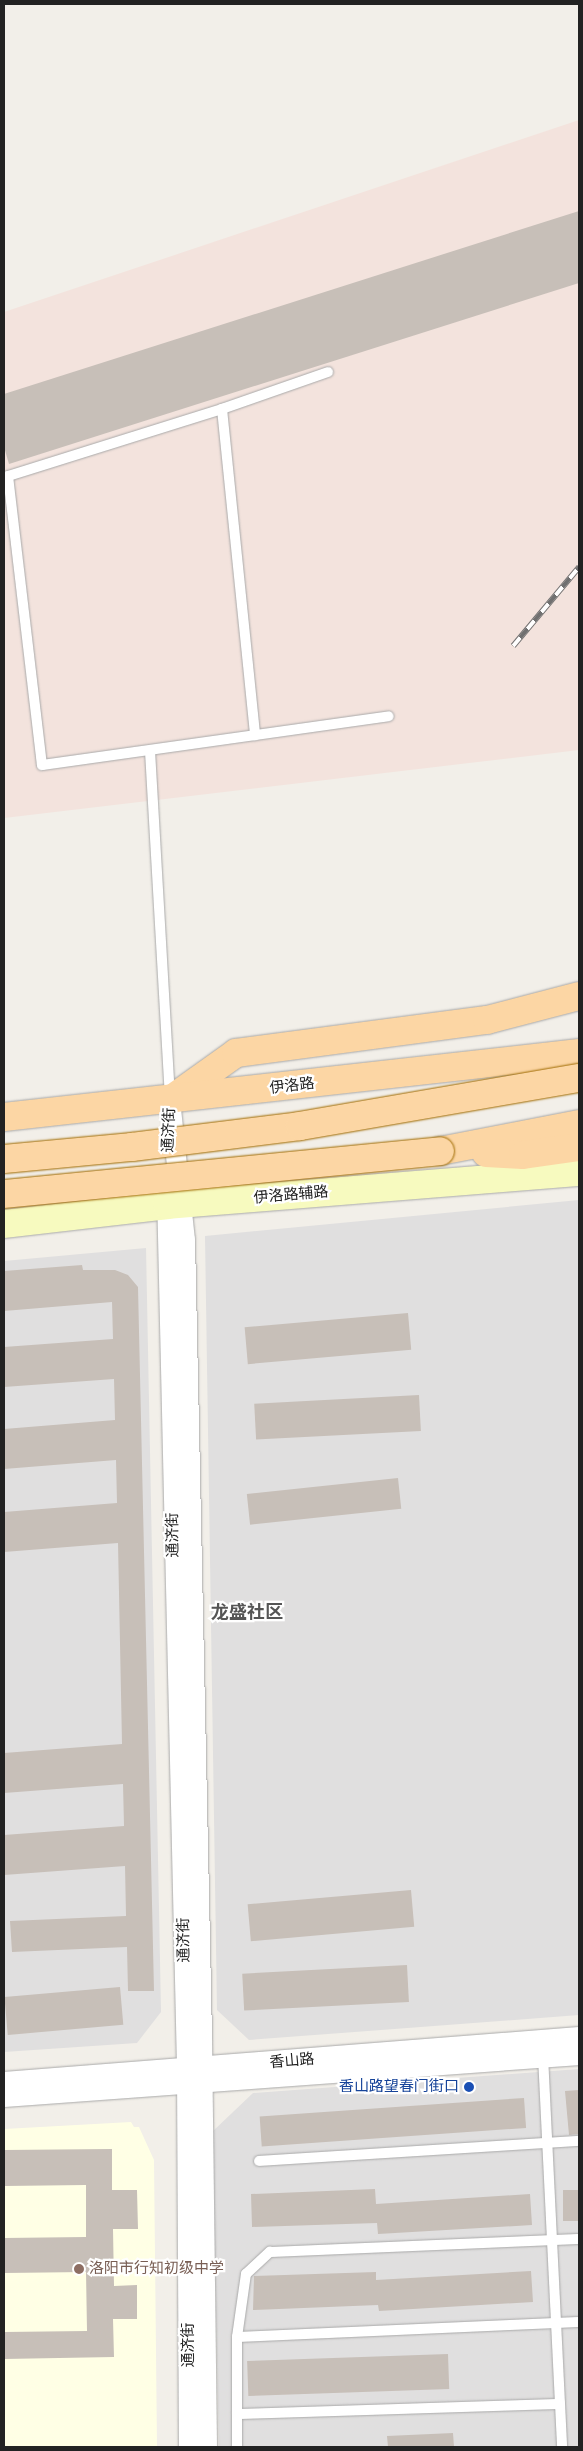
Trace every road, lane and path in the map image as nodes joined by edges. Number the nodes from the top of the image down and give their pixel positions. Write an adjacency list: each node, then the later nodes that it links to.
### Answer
1 (328, 372): 2 (lane)
2 (222, 409): 4 (lane); 5 (lane)
3 (389, 716): 4 (lane)
4 (255, 735): 5 (lane)
5 (150, 751): 9 (lane)
6 (579, 996): 9 (main road)
7 (579, 1053): 9 (main road, 伊洛路)
8 (579, 1078): 14 (main road, bridge)
9 (170, 1100): 10 (main road, 伊洛路); 17 (street, 通济街)
10 (4, 1117)
11 (579, 1124): 13 (main road)
12 (579, 1147): 13 (main road)
13 (440, 1151): 16 (main road, bridge)
14 (4, 1159)
15 (579, 1172): 17 (main road, 伊洛路辅路)
16 (4, 1194)
17 (174, 1204): 18 (main road, 伊洛路辅路); 22 (street, 通济街)
18 (4, 1224)
19 (579, 2037): 20 (street, 香山路)
20 (543, 2049): 21 (street, 香山路); 22 (street, 香山路); 26 (lane)
21 (579, 2055)
22 (195, 2076): 23 (street, 香山路); 24 (street, 香山路); 35 (street, 通济街); 36 (street, 通济街)
23 (4, 2082)
24 (4, 2097)
25 (579, 2141): 26 (lane)
26 (547, 2143): 27 (lane); 29 (lane)
27 (259, 2161)
28 (579, 2240): 29 (lane)
29 (552, 2241): 31 (lane); 32 (lane)
30 (579, 2322): 31 (lane)
31 (556, 2323): 32 (lane); 33 (lane)
32 (237, 2337): 34 (lane)
33 (560, 2404): 34 (lane); 38 (lane)
34 (237, 2414): 37 (lane)
35 (189, 2447)
36 (207, 2447)
37 (237, 2447)
38 (562, 2447)

